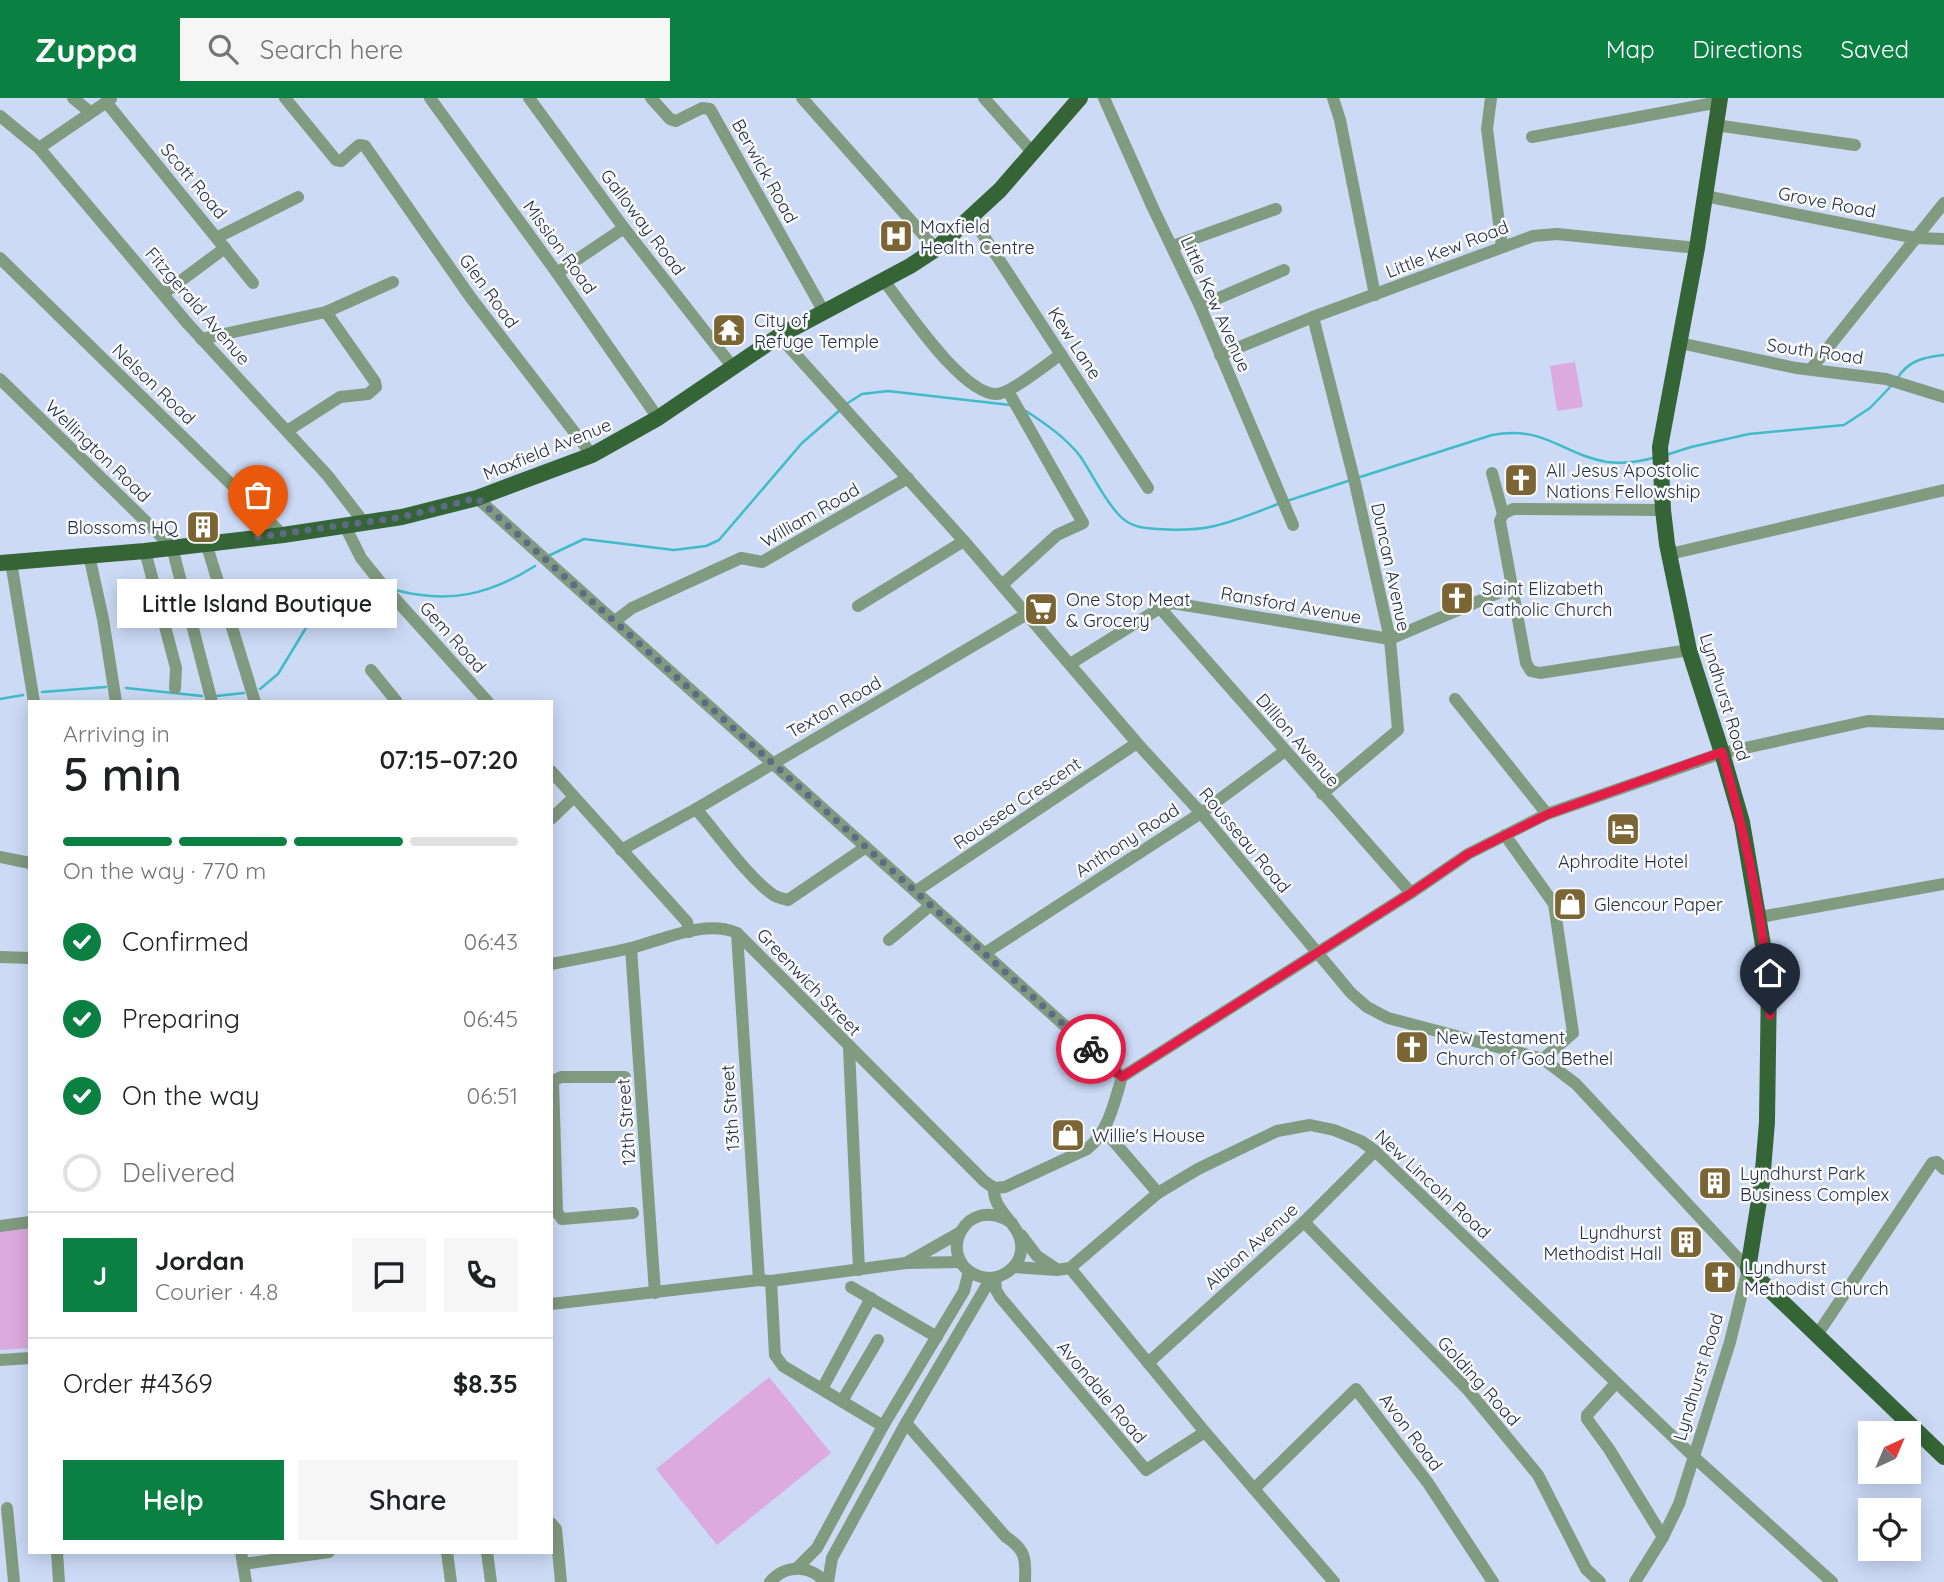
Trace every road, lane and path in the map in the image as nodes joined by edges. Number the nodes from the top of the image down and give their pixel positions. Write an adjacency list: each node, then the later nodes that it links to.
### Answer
1 (73, 98): 14 (street)
2 (285, 98): 58 (street, Glen Road)
3 (430, 98): 36 (street, Mission Road)
4 (529, 98): 26 (street, Galloway Road)
5 (651, 98): 44 (street, Berwick Road)
6 (802, 98): 33 (street)
7 (984, 98): 20 (street)
8 (1080, 98): 20 (main road, Maxfield Avenue)
9 (1104, 98): 30 (street, Little Kew Avenue)
10 (1334, 98): 41 (street)
11 (1491, 98): 31 (street)
12 (109, 100): 14 (street); 29 (street, Scott Road)
13 (1720, 100): 16 (main road, Lyndhurst Road); 17 (street)
14 (90, 112): 19 (street)
15 (0, 116): 19 (street, Fitzgerald Avenue)
16 (1715, 125): 18 (street); 21 (main road, Lyndhurst Road)
17 (1532, 136)
18 (1856, 145)
19 (39, 148): 40 (street, Fitzgerald Avenue)
20 (1033, 153): 25 (main road, Maxfield Avenue)
21 (1704, 196): 27 (street, Grove Road); 32 (main road, Lyndhurst Road)
22 (298, 197): 29 (street)
23 (1944, 202): 27 (street)
24 (1276, 209): 30 (street)
25 (972, 218): 33 (main road, Maxfield Avenue); 49 (street, Kew Lane)
26 (624, 228): 36 (street); 51 (street, Galloway Road)
27 (1916, 238): 28 (street, Grove Road); 52 (street)
28 (1944, 239)
29 (221, 243): 39 (street, Scott Road); 40 (street)
30 (1173, 246): 42 (street, Little Kew Avenue)
31 (1502, 247): 32 (street, Little Kew Road); 41 (street, Little Kew Road)
32 (1697, 248): 48 (main road, Lyndhurst Road)
33 (936, 249): 37 (main road, Maxfield Avenue)
34 (0, 258): 69 (street, Nelson Road)
35 (1284, 270): 42 (street)
36 (557, 273): 56 (street, Mission Road)
37 (884, 281): 44 (main road, Maxfield Avenue); 54 (street)
38 (393, 282): 43 (street)
39 (253, 283)
40 (163, 293): 47 (street, Fitzgerald Avenue)
41 (1376, 295): 45 (street, Little Kew Road)
42 (1200, 306): 50 (street, Little Kew Avenue)
43 (326, 312): 47 (street); 57 (street)
44 (824, 312): 46 (main road, Maxfield Avenue)
45 (1313, 317): 50 (street, Little Kew Road); 83 (street, Duncan Avenue)
46 (779, 336): 51 (main road, Maxfield Avenue); 60 (street, Rousseau Road)
47 (201, 338): 57 (street, Fitzgerald Avenue)
48 (1680, 343): 52 (street, South Road); 64 (main road, Lyndhurst Road)
49 (1061, 354): 54 (street); 61 (street, Kew Lane)
50 (1220, 355): 67 (street, Little Kew Avenue)
51 (733, 366): 56 (main road, Maxfield Avenue)
52 (1811, 369): 55 (street, South Road)
53 (0, 379): 72 (street, Wellington Road)
54 (1008, 391): 77 (street)
55 (1944, 397)
56 (658, 418): 58 (main road, Maxfield Avenue)
57 (287, 432): 66 (street, Fitzgerald Avenue)
58 (592, 455): 63 (main road, Maxfield Avenue)
59 (1492, 474): 65 (street)
60 (908, 478): 70 (street, Rousseau Road); 82 (street, William Road)
61 (1148, 488)
62 (1944, 490): 74 (street)
63 (477, 498): 66 (main road, Maxfield Avenue); 82 (street)
64 (1663, 510): 65 (street); 74 (main road, Lyndhurst Road)
65 (1503, 514): 78 (street)
66 (365, 524): 68 (main road, Maxfield Avenue)
67 (1293, 525)
68 (345, 526): 69 (main road, Maxfield Avenue); 94 (street, Gem Road)
69 (284, 535): 71 (main road, Maxfield Avenue)
70 (964, 541): 77 (street, Rousseau Road); 79 (street)
71 (206, 543): 72 (main road, Maxfield Avenue); 92 (street)
72 (172, 547): 73 (main road, Maxfield Avenue); 91 (street)
73 (145, 551): 75 (main road, Maxfield Avenue); 87 (street)
74 (1670, 554): 84 (main road, Lyndhurst Road)
75 (89, 555): 76 (main road, Maxfield Avenue); 90 (street)
76 (6, 563): 89 (street)
77 (1002, 585): 81 (street, Rousseau Road)
78 (1512, 587): 83 (street); 84 (street)
79 (858, 606)
80 (1160, 608): 83 (street, Ransford Avenue); 85 (street, Ransford Avenue); 97 (street, Dillion Avenue)
81 (1027, 614): 85 (street, Rousseau Road); 99 (street, Texton Road)
82 (615, 621): 99 (street)
83 (1390, 639): 101 (street, Duncan Avenue)
84 (1689, 650): 98 (main road, Lyndhurst Road)
85 (1070, 664): 96 (street, Rousseau Road)
86 (371, 670): 93 (street)
87 (175, 688)
88 (1455, 699): 105 (street)
89 (34, 700)
90 (116, 700)
91 (211, 700)
92 (254, 700)
93 (395, 700)
94 (486, 700)
95 (1944, 724): 98 (street)
96 (1137, 743): 104 (street, Rousseau Road); 113 (street, Roussea Crescent)
97 (1285, 751): 101 (street, Dillion Avenue); 104 (street, Anthony Road)
98 (1722, 752): 105 (street); 116 (main road, Lyndhurst Road)
99 (773, 763): 103 (street, Texton Road); 108 (street)
100 (553, 773): 102 (street)
101 (1322, 794): 114 (street, Dillion Avenue)
102 (574, 797): 106 (street); 109 (street)
103 (696, 809): 108 (street); 109 (street, Texton Road)
104 (1201, 813): 121 (street, Rousseau Road); 122 (street, Anthony Road)
105 (1548, 814): 107 (street)
106 (553, 817)
107 (1505, 835): 114 (street); 127 (street)
108 (866, 847): 113 (street)
109 (621, 850): 117 (street)
110 (0, 858): 111 (street)
111 (28, 863)
112 (1944, 884): 116 (street)
113 (916, 891): 115 (street)
114 (1411, 893): 121 (street)
115 (931, 905): 119 (street); 122 (street)
116 (1760, 917): 146 (main road, Lyndhurst Road)
117 (689, 932): 118 (street, Greenwich Street); 120 (street, Greenwich Street)
118 (737, 933): 126 (street, Greenwich Street); 149 (street, 13th Street)
119 (889, 940)
120 (631, 948): 125 (street, Greenwich Street); 151 (street, 12th Street)
121 (1315, 952): 127 (street, Rousseau Road); 129 (street)
122 (985, 953): 129 (street)
123 (0, 957): 124 (street)
124 (28, 958)
125 (553, 964)
126 (849, 1048): 134 (street, Greenwich Street); 147 (street)
127 (1543, 1059): 146 (street, Rousseau Road)
128 (625, 1077): 133 (street)
129 (1122, 1077): 130 (street)
130 (1104, 1130): 134 (street); 135 (street)
131 (1375, 1151): 135 (street, New Lincoln Road); 138 (street, Albion Avenue); 160 (street, New Lincoln Road)
132 (1944, 1169): 154 (street)
133 (554, 1180): 136 (street)
134 (994, 1191): 140 (street); 141 (street, Greenwich Street)
135 (1158, 1193): 145 (street, New Lincoln Road)
136 (633, 1213)
137 (28, 1222): 139 (street)
138 (1304, 1222): 159 (street, Albion Avenue); 189 (street, Golding Road)
139 (0, 1226)
140 (963, 1227): 141 (street); 142 (street); 143 (street)
141 (1015, 1227): 144 (street); 145 (street, Greenwich Street)
142 (906, 1263): 143 (street); 147 (street)
143 (965, 1267): 148 (street); 155 (street)
144 (1014, 1267): 145 (street); 148 (street)
145 (1064, 1269): 159 (street, Greenwich Street)
146 (1748, 1269): 154 (main road); 166 (street, Lyndhurst Road)
147 (859, 1270): 149 (street)
148 (993, 1278): 163 (street); 165 (street, Avondale Road)
149 (765, 1280): 151 (street); 161 (street, 13th Street)
150 (851, 1287): 152 (street)
151 (655, 1293): 153 (street)
152 (871, 1298): 155 (street); 161 (street)
153 (553, 1304)
154 (1817, 1335): 167 (main road)
155 (937, 1337): 164 (street)
156 (878, 1340): 162 (street)
157 (28, 1358): 158 (street)
158 (0, 1360)
159 (1148, 1363): 165 (street, Greenwich Street)
160 (1616, 1383): 166 (street, New Lincoln Road); 171 (street)
161 (822, 1389): 162 (street)
162 (842, 1401): 164 (street)
163 (906, 1423): 185 (street); 186 (street)
164 (883, 1426): 177 (street)
165 (1205, 1432): 168 (street, Greenwich Street)
166 (1694, 1457): 171 (street, Lyndhurst Road); 191 (street, New Lincoln Road)
167 (1944, 1457)
168 (1254, 1489): 187 (street, Greenwich Street); 188 (street, Avon Road)
169 (7, 1508): 178 (street)
170 (553, 1525): 183 (street)
171 (1663, 1537): 190 (street, Lyndhurst Road)
172 (57, 1554): 179 (street)
173 (300, 1554): 176 (street)
174 (447, 1554): 181 (street)
175 (487, 1554): 182 (street)
176 (242, 1558): 180 (street)
177 (797, 1568): 184 (street); 185 (street)
178 (14, 1582)
179 (59, 1582)
180 (246, 1582)
181 (452, 1582)
182 (491, 1582)
183 (561, 1582)
184 (771, 1582)
185 (827, 1582)
186 (1025, 1582)
187 (1334, 1582)
188 (1493, 1582)
189 (1600, 1582)
190 (1635, 1582)
191 (1832, 1582)

